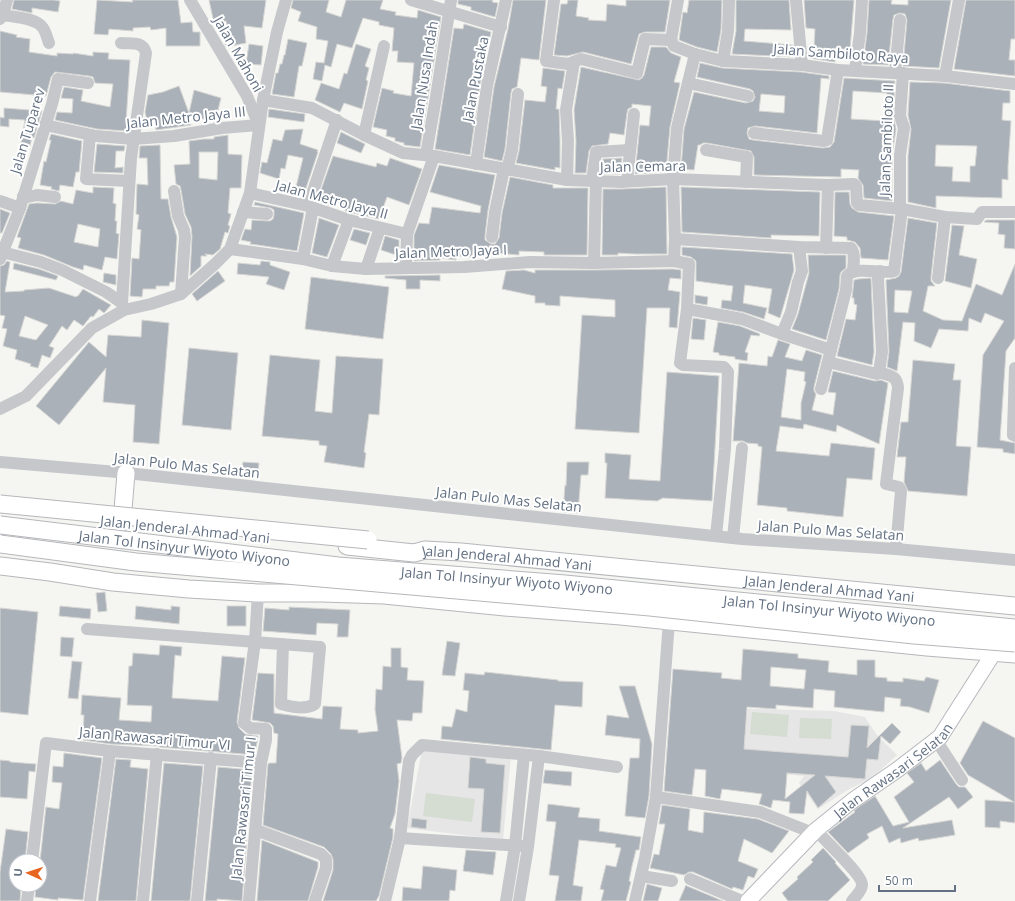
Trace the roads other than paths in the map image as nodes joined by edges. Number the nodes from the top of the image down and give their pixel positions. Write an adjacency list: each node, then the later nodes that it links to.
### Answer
1 (7, 0): 13 (street)
2 (190, 0): 36 (street, Jalan Mahoni)
3 (286, 0): 33 (street)
4 (411, 0): 12 (street)
5 (506, 0): 15 (street, Jalan Pustaka)
6 (554, 0): 22 (street)
7 (678, 0): 16 (street)
8 (729, 0): 21 (street)
9 (796, 0): 23 (street)
10 (862, 0): 25 (street)
11 (959, 0): 27 (street)
12 (450, 6): 15 (street); 44 (street, Jalan Nusa Indah)
13 (2, 17): 18 (street)
14 (900, 20): 26 (street, Jalan Sambiloto II)
15 (501, 27): 45 (street, Jalan Pustaka)
16 (671, 40): 20 (street, Jalan Sambiloto Raya); 22 (street)
17 (121, 42): 41 (street)
18 (49, 43)
19 (384, 46): 40 (street)
20 (695, 54): 21 (street, Jalan Sambiloto Raya); 29 (street)
21 (723, 61): 23 (street, Jalan Sambiloto Raya)
22 (574, 62): 48 (street)
23 (802, 65): 24 (street, Jalan Sambiloto Raya)
24 (838, 70): 25 (street, Jalan Sambiloto Raya); 38 (street)
25 (855, 70): 26 (street, Jalan Sambiloto Raya)
26 (899, 72): 27 (street, Jalan Sambiloto Raya); 61 (street, Jalan Sambiloto II)
27 (945, 76): 30 (street, Jalan Sambiloto Raya)
28 (88, 83): 37 (street, Jalan Tuparev)
29 (688, 84): 32 (street); 47 (street)
30 (1015, 84)
31 (518, 94): 46 (street)
32 (748, 96)
33 (263, 100): 35 (street, Jalan Cemara); 36 (street)
34 (634, 114): 42 (street)
35 (337, 120): 40 (street, Jalan Cemara); 59 (street)
36 (259, 124): 41 (street, Jalan Metro Jaya III); 55 (street)
37 (45, 125): 39 (street, Jalan Metro Jaya III); 56 (street, Jalan Tuparev)
38 (754, 133)
39 (90, 135): 41 (street, Jalan Metro Jaya III); 51 (street)
40 (364, 135): 44 (street, Jalan Cemara)
41 (133, 139): 51 (street)
42 (630, 150): 49 (street); 50 (street)
43 (706, 150): 52 (street)
44 (430, 155): 45 (street, Jalan Cemara); 68 (street, Jalan Nusa Indah)
45 (476, 164): 46 (street, Jalan Cemara)
46 (506, 169): 48 (street, Jalan Cemara); 69 (street)
47 (673, 179): 50 (street, Jalan Cemara); 52 (street, Jalan Cemara); 70 (street)
48 (567, 180): 49 (street, Jalan Cemara)
49 (594, 181): 50 (street, Jalan Cemara); 77 (street)
50 (627, 181)
51 (129, 182): 85 (street)
52 (746, 182): 53 (street, Jalan Cemara)
53 (828, 185): 61 (street, Jalan Cemara); 72 (street)
54 (174, 191): 84 (street)
55 (250, 193): 59 (street, Jalan Metro Jaya II); 62 (street)
56 (23, 196): 57 (street); 60 (street, Jalan Tuparev)
57 (55, 197)
58 (0, 201): 60 (street)
59 (310, 207): 66 (street, Jalan Metro Jaya II); 75 (street)
60 (20, 208): 74 (street, Jalan Tuparev)
61 (901, 208): 65 (street, Jalan Cemara); 81 (street, Jalan Sambiloto II)
62 (243, 212): 64 (street); 73 (street)
63 (1015, 212): 65 (street, Jalan Cemara)
64 (267, 214)
65 (945, 216): 83 (street)
66 (349, 220): 67 (street, Jalan Metro Jaya II); 78 (street)
67 (380, 228): 68 (street, Jalan Metro Jaya II); 80 (street)
68 (407, 234): 79 (street, Jalan Nusa Indah)
69 (492, 237)
70 (675, 239): 71 (street); 76 (street)
71 (799, 247): 72 (street); 87 (street)
72 (826, 248): 82 (street)
73 (230, 249): 75 (street, Jalan Metro Jaya I); 84 (street)
74 (1, 256): 85 (street)
75 (303, 259): 78 (street, Jalan Metro Jaya I)
76 (674, 261): 77 (street, Jalan Metro Jaya I); 86 (street)
77 (594, 263): 79 (street, Jalan Metro Jaya I)
78 (332, 266): 80 (street, Jalan Metro Jaya I)
79 (406, 268): 80 (street, Jalan Metro Jaya I)
80 (366, 269)
81 (880, 271): 82 (street); 90 (street)
82 (853, 272): 88 (street)
83 (938, 278)
84 (181, 294): 85 (street)
85 (123, 306): 93 (street)
86 (688, 309): 87 (street); 101 (street)
87 (782, 334): 88 (street)
88 (830, 356): 90 (street); 92 (street)
89 (1015, 368): 91 (street)
90 (879, 372): 104 (street)
91 (1015, 381): 94 (street)
92 (821, 389)
93 (0, 409)
94 (1015, 436)
95 (742, 448): 102 (street)
96 (0, 462): 97 (street, Jalan Pulo Mas Selatan)
97 (125, 476): 99 (highway); 101 (street, Jalan Pulo Mas Selatan)
98 (0, 505): 99 (highway, Jalan Jenderal Ahmad Yani); 105 (highway, bridge)
99 (122, 522): 105 (highway, Jalan Jenderal Ahmad Yani)
100 (0, 525): 117 (highway, Jalan Tol Insinyur Wiyoto Wiyono, bridge)
101 (716, 536): 102 (street, Jalan Pulo Mas Selatan)
102 (733, 538): 104 (street, Jalan Pulo Mas Selatan)
103 (0, 544): 111 (highway); 120 (highway, Jalan Tol Insinyur Wiyoto Wiyono, bridge)
104 (896, 549): 108 (street, Jalan Pulo Mas Selatan)
105 (425, 550): 106 (highway, Jalan Jenderal Ahmad Yani)
106 (476, 554): 112 (highway, Jalan Jenderal Ahmad Yani); 113 (highway)
107 (0, 558): 111 (highway)
108 (1015, 560)
109 (0, 566): 110 (highway)
110 (258, 593): 111 (highway); 119 (street, Jalan Rawasari Timur I)
111 (316, 593): 113 (highway)
112 (957, 601): 114 (highway, Jalan Jenderal Ahmad Yani); 122 (highway); 123 (highway)
113 (475, 603): 115 (highway)
114 (1015, 606)
115 (669, 621): 122 (highway); 134 (street)
116 (1015, 622): 123 (main road, Jalan Rawasari Selatan)
117 (1015, 628)
118 (87, 629): 119 (street)
119 (255, 641): 121 (street); 131 (street, Jalan Rawasari Timur I)
120 (1015, 643)
121 (283, 644): 121 (street)
122 (951, 650): 123 (highway)
123 (994, 653): 124 (highway); 125 (main road, Jalan Rawasari Selatan)
124 (1015, 654)
125 (936, 740): 133 (street); 136 (main road, Jalan Rawasari Selatan)
126 (110, 751): 127 (street, Jalan Rawasari Timur VI); 140 (street, Jalan Rawasari Timur VI); 144 (street)
127 (157, 754): 130 (street, Jalan Rawasari Timur VI); 145 (street)
128 (524, 755): 129 (street); 137 (street); 138 (street)
129 (539, 756): 132 (street); 139 (street)
130 (211, 758): 131 (street, Jalan Rawasari Timur VI); 146 (street)
131 (261, 763): 135 (street, Jalan Rawasari Timur I)
132 (617, 766)
133 (962, 780)
134 (656, 797): 136 (street); 141 (street)
135 (256, 830): 147 (street, Jalan Rawasari Timur I); 148 (street)
136 (814, 831): 154 (main road, Jalan Rawasari Selatan); 155 (street)
137 (400, 838): 138 (street); 149 (street)
138 (515, 846): 139 (street); 150 (street)
139 (528, 846): 151 (street)
140 (33, 853)
141 (641, 876): 143 (street); 152 (street)
142 (690, 879): 153 (street)
143 (672, 881)
144 (90, 901)
145 (143, 901)
146 (197, 901)
147 (250, 901)
148 (315, 901)
149 (385, 901)
150 (506, 901)
151 (519, 901)
152 (635, 901)
153 (742, 901)
154 (748, 901)
155 (852, 901)

